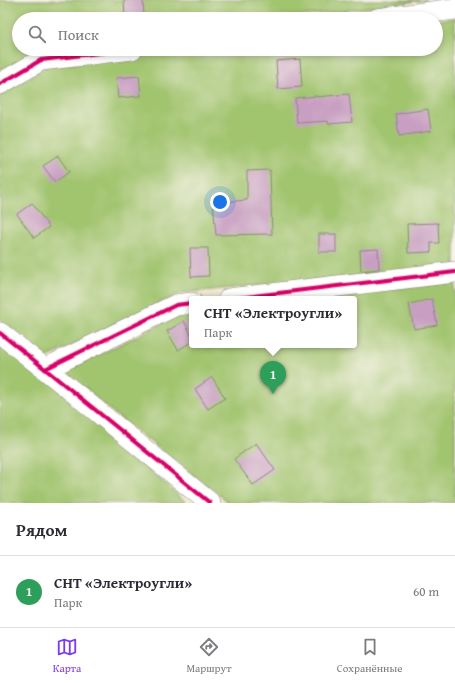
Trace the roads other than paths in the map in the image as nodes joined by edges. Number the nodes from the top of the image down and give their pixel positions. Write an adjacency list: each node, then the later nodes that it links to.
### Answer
1 (455, 9): 2 (street)
2 (432, 12)
3 (74, 56): 4 (street)
4 (0, 84)
5 (455, 272): 6 (street)
6 (254, 296)
7 (189, 303): 9 (street)
8 (0, 333): 9 (street)
9 (45, 369): 10 (street)
10 (210, 503)

